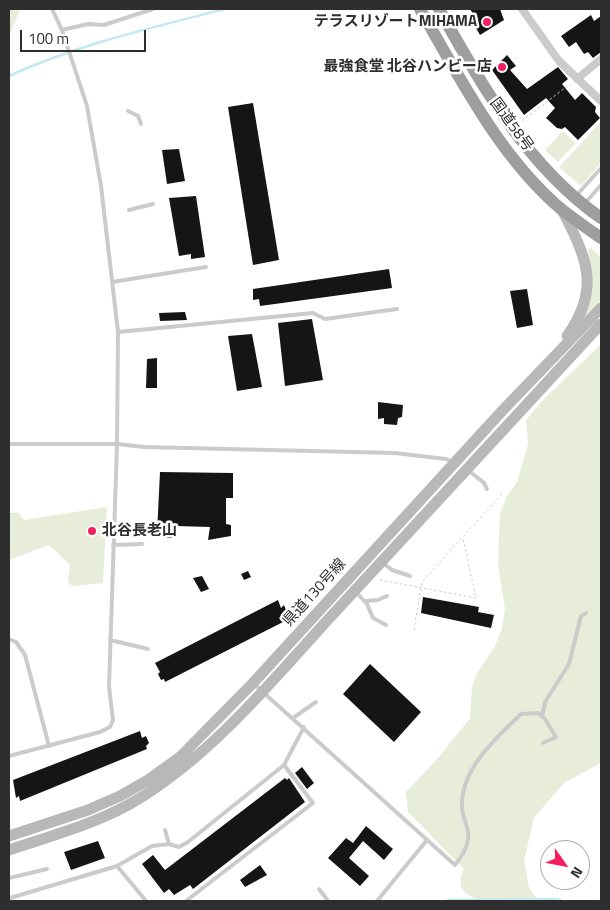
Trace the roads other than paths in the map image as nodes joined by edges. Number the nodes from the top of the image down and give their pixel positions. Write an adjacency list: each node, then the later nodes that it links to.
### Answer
1 (52, 9): 6 (lane)
2 (153, 9): 6 (lane)
3 (420, 9): 16 (highway, 国道58号)
4 (439, 9): 14 (highway, 国道58号)
5 (522, 9): 8 (street)
6 (62, 30): 21 (lane)
7 (601, 59): 8 (street)
8 (577, 79): 9 (street)
9 (601, 101)
10 (128, 111): 11 (lane)
11 (141, 124)
12 (601, 168): 14 (lane)
13 (601, 185): 14 (lane)
14 (579, 201): 18 (highway, 国道58号)
15 (153, 204): 17 (lane)
16 (560, 208): 19 (highway, 国道58号); 27 (main road)
17 (129, 210)
18 (601, 218)
19 (601, 238)
20 (206, 267): 21 (lane)
21 (112, 282): 25 (lane)
22 (601, 308): 27 (main road, 県道130号線)
23 (397, 309): 25 (lane)
24 (601, 324): 28 (main road, 県道130号線)
25 (118, 332): 30 (lane)
26 (601, 333): 28 (main road)
27 (544, 368): 31 (main road, 県道130号線)
28 (549, 380): 32 (main road, 県道130号線)
29 (9, 444): 30 (lane)
30 (117, 444): 31 (lane); 35 (lane)
31 (454, 463): 32 (lane); 46 (main road, 県道130号線)
32 (466, 469): 33 (lane); 36 (main road, 県道130号線)
33 (487, 489)
34 (142, 544): 35 (lane)
35 (113, 545): 44 (lane)
36 (381, 561): 37 (lane); 38 (main road, 県道130号線)
37 (410, 576)
38 (354, 590): 40 (lane); 46 (main road, 県道130号線)
39 (387, 596): 40 (lane)
40 (366, 601): 42 (lane)
41 (586, 613): 48 (lane)
42 (386, 625)
43 (9, 639): 52 (lane)
44 (110, 640): 45 (lane); 52 (lane)
45 (148, 649)
46 (257, 687): 49 (lane); 56 (main road, 県道130号線); 59 (main road, 県道130号線)
47 (316, 702): 49 (lane)
48 (542, 717): 51 (lane); 57 (lane)
49 (293, 718): 50 (lane)
50 (304, 727): 54 (lane); 57 (lane)
51 (543, 743)
52 (49, 746): 53 (lane)
53 (9, 756)
54 (284, 765): 58 (lane); 66 (lane)
55 (165, 830): 58 (lane)
56 (9, 836)
57 (427, 840): 68 (lane)
58 (169, 844): 60 (lane)
59 (9, 850)
60 (117, 866): 64 (lane); 65 (lane)
61 (47, 869): 62 (lane)
62 (9, 878)
63 (319, 889): 67 (lane)
64 (10, 901)
65 (146, 901)
66 (186, 901)
67 (328, 901)
68 (378, 901)

